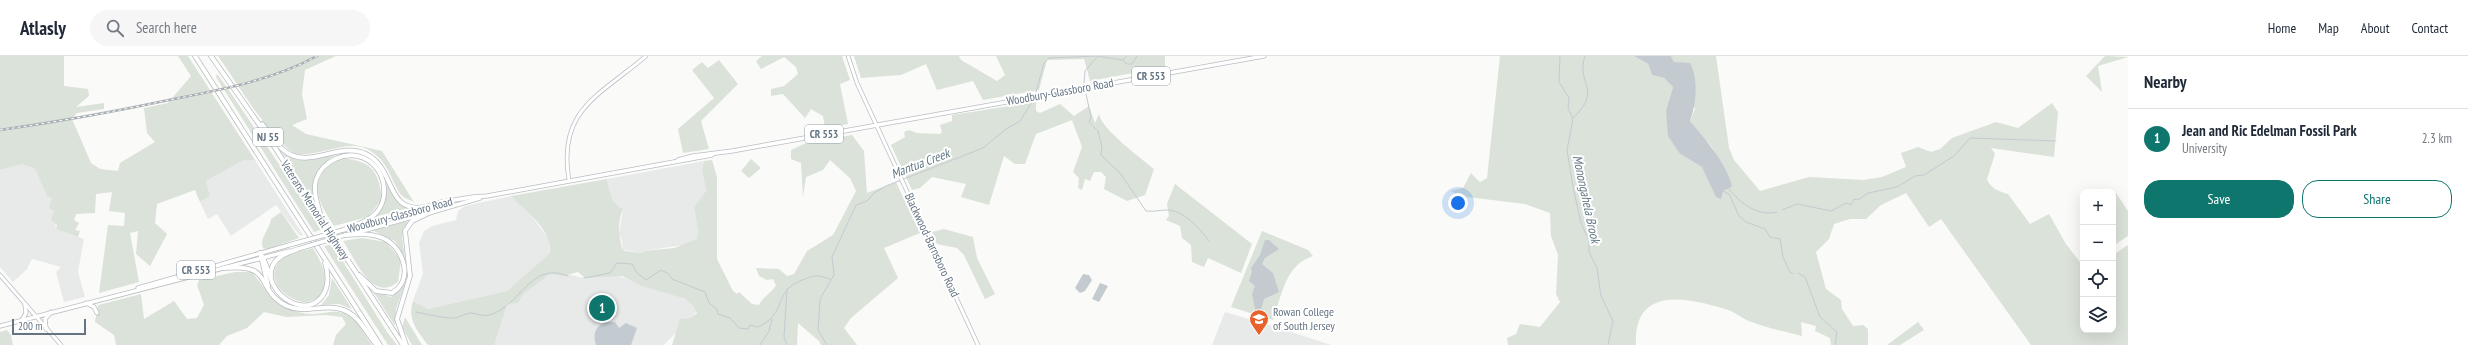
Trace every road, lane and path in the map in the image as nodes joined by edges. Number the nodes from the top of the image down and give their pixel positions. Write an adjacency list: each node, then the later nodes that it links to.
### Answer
1 (195, 56): 16 (highway, Veterans Memorial Highway / NJ 55)
2 (211, 56): 6 (highway, Veterans Memorial Highway / NJ 55)
3 (646, 56): 8 (main road)
4 (848, 56): 7 (main road, Blackwood-Barnsboro Road)
5 (1264, 56): 7 (main road, Woodbury-Glassboro Road / CR 553)
6 (238, 93): 10 (highway); 12 (highway, Veterans Memorial Highway / NJ 55)
7 (876, 124): 8 (main road, Woodbury-Glassboro Road / CR 553); 35 (main road, Blackwood-Barnsboro Road)
8 (569, 180): 9 (main road, Woodbury-Glassboro Road / CR 553)
9 (482, 197): 10 (main road, Woodbury-Glassboro Road / CR 553); 11 (main road, Woodbury-Glassboro Road / CR 553)
10 (426, 207): 13 (main road, Woodbury-Glassboro Road / CR 553)
11 (431, 212): 14 (main road, Woodbury-Glassboro Road / CR 553); 34 (highway)
12 (322, 220): 13 (highway); 19 (highway, Veterans Memorial Highway / NJ 55)
13 (343, 230): 17 (main road, Woodbury-Glassboro Road / CR 553, bridge)
14 (345, 235): 15 (main road, Woodbury-Glassboro Road / CR 553, bridge); 19 (highway)
15 (298, 249): 17 (main road, Woodbury-Glassboro Road / CR 553); 21 (highway)
16 (318, 250): 21 (highway); 33 (highway, Veterans Memorial Highway / NJ 55)
17 (261, 256): 18 (main road, Woodbury-Glassboro Road / CR 553); 21 (highway); 22 (highway); 23 (main road, Woodbury-Glassboro Road / CR 553)
18 (224, 268): 22 (highway); 23 (main road, Woodbury-Glassboro Road / CR 553)
19 (354, 270): 34 (highway, Veterans Memorial Highway / NJ 55)
20 (0, 275): 25 (main road)
21 (274, 286)
22 (269, 288): 33 (highway)
23 (133, 290): 24 (main road, Woodbury-Glassboro Road / CR 553)
24 (85, 303): 26 (main road, Woodbury-Glassboro Road / CR 553); 27 (main road)
25 (25, 304): 28 (main road); 29 (main road)
26 (52, 311): 28 (main road, Woodbury-Glassboro Road / CR 553); 31 (main road)
27 (97, 313)
28 (36, 316): 29 (main road, Woodbury-Glassboro Road / CR 553); 31 (main road)
29 (22, 320): 30 (main road, Woodbury-Glassboro Road / CR 553)
30 (0, 326)
31 (46, 329): 32 (main road)
32 (61, 345)
33 (379, 345)
34 (405, 345)
35 (978, 345)

